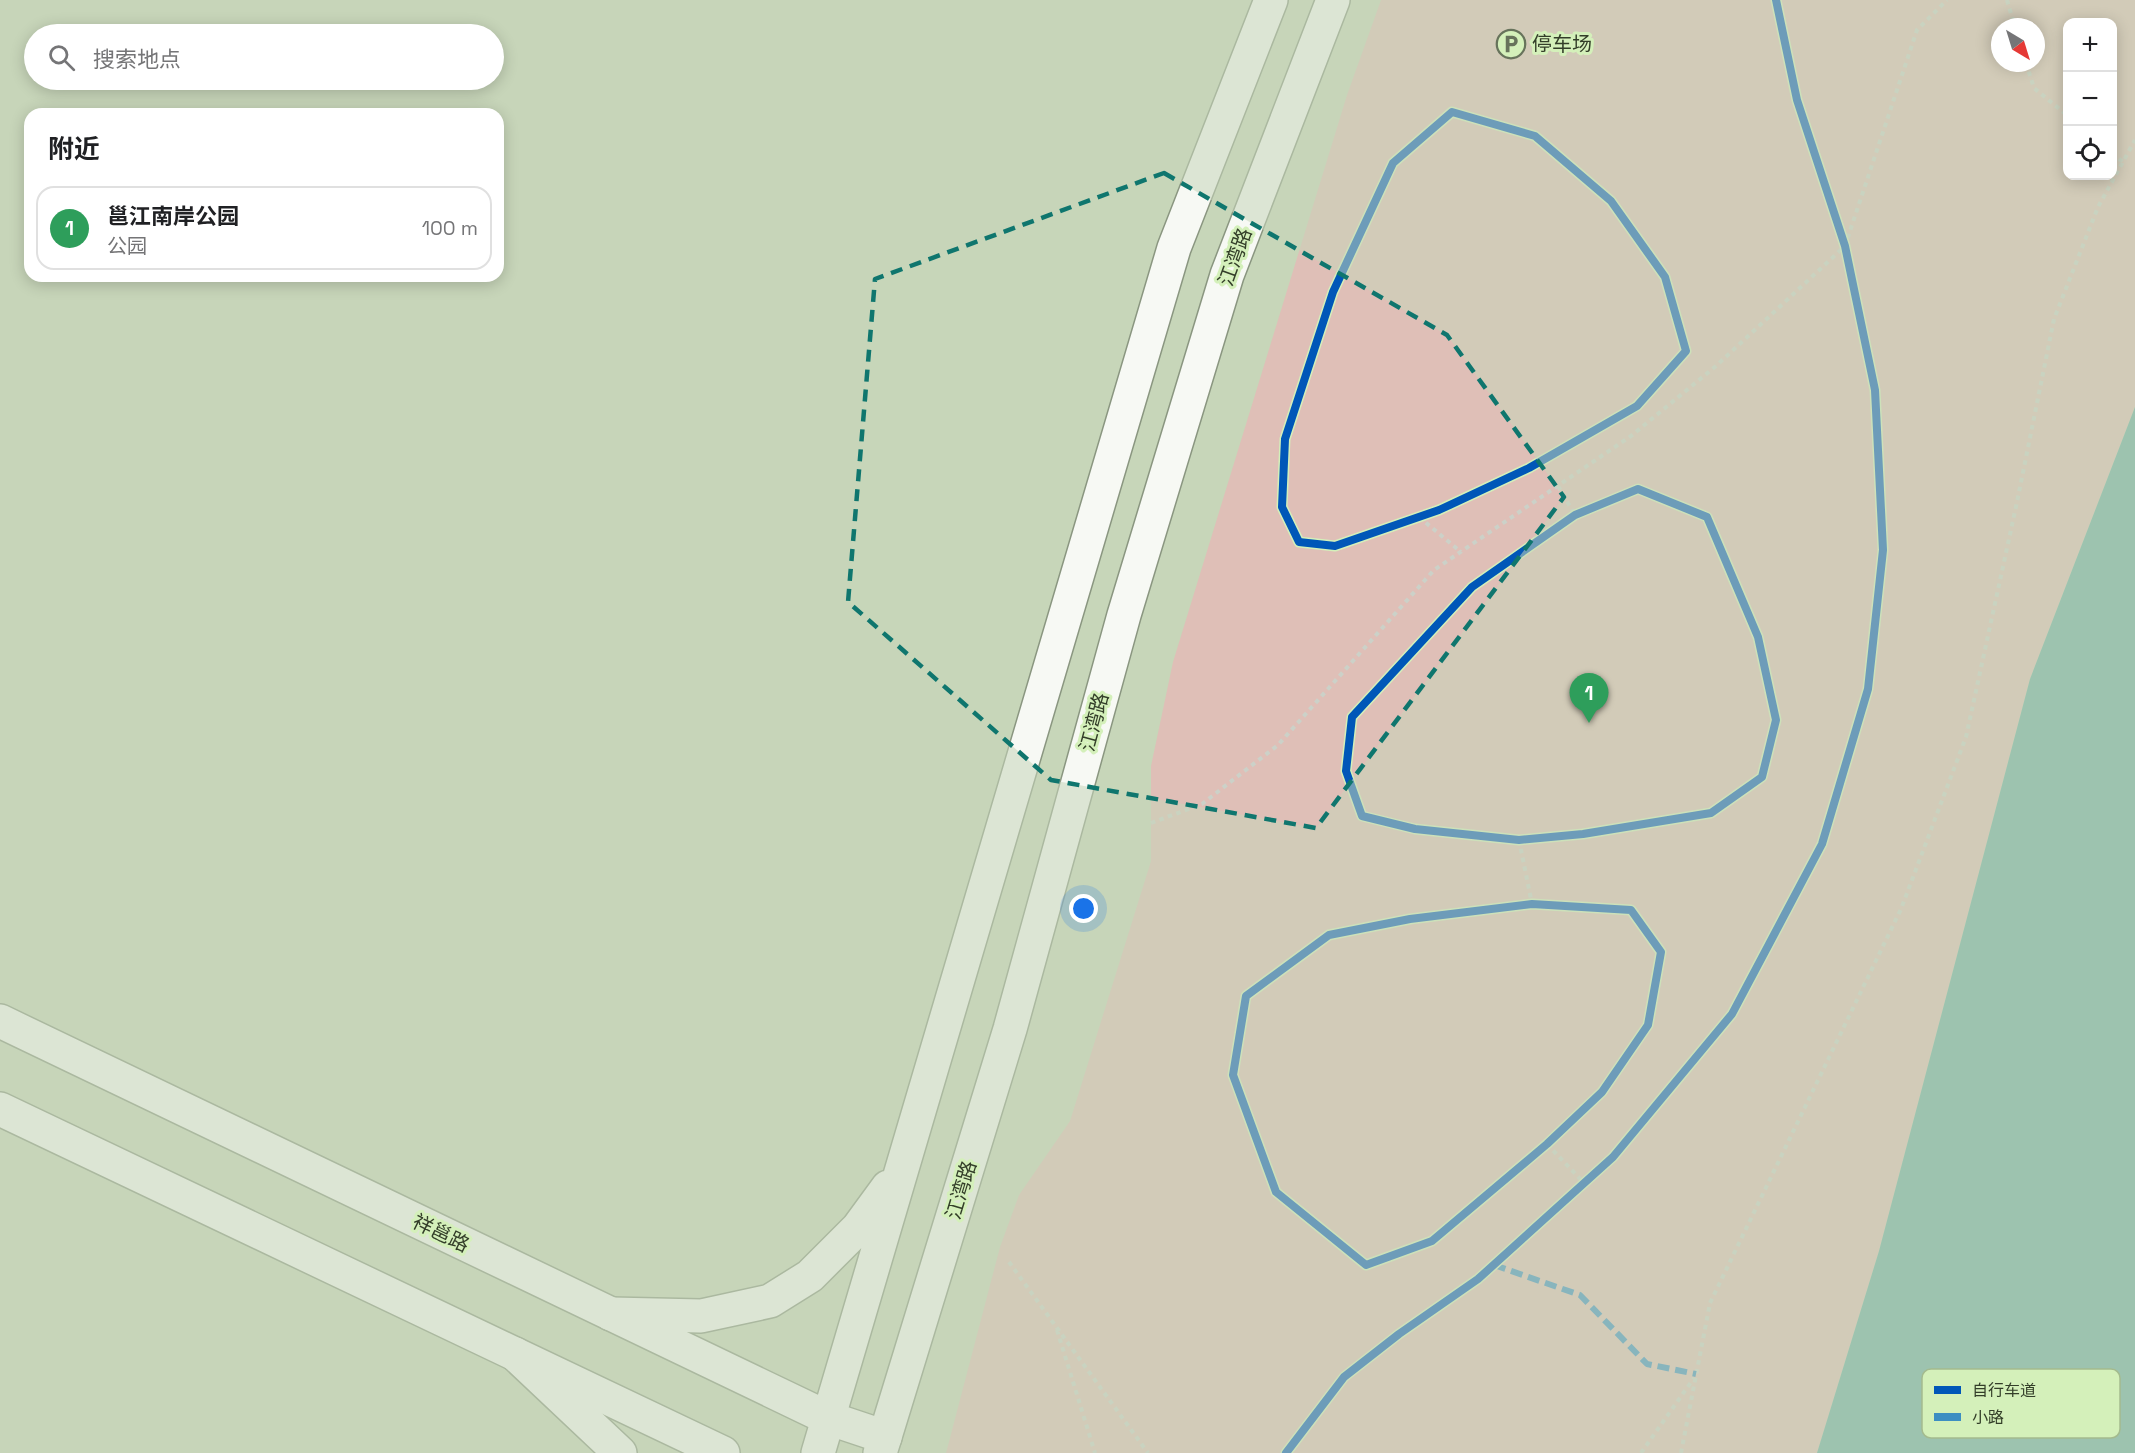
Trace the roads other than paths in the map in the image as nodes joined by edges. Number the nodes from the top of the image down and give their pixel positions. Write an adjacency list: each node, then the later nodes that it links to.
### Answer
1 (1271, 0): 5 (main road)
2 (1333, 0): 9 (main road, 江湾路)
3 (0, 1021): 6 (main road, 祥邕路)
4 (0, 1109): 7 (main road)
5 (903, 1166): 6 (main road); 8 (main road)
6 (611, 1314): 8 (main road, 祥邕路)
7 (515, 1354): 10 (main road); 11 (main road)
8 (828, 1418): 9 (main road, 祥邕路); 12 (main road)
9 (883, 1445)
10 (620, 1453)
11 (723, 1453)
12 (818, 1453)

